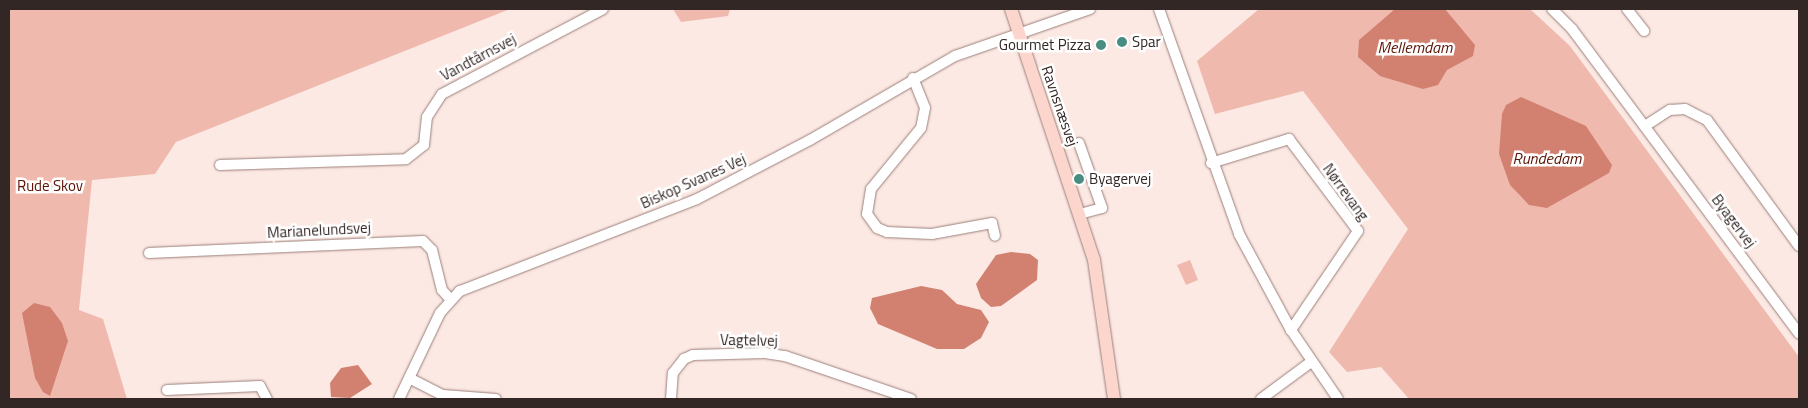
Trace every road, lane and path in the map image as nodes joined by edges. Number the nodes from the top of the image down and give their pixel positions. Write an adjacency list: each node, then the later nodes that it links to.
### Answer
1 (603, 9): 13 (street, Vandtårnsvej)
2 (1011, 9): 8 (main road, Ravnsnæsvej)
3 (1090, 9): 8 (street)
4 (1159, 9): 12 (street)
5 (1552, 9): 10 (street, Byagervej)
6 (1627, 9): 7 (street)
7 (1644, 31)
8 (1019, 32): 9 (street, Biskop Svanes Vej); 14 (main road, Ravnsnæsvej)
9 (913, 78): 15 (street); 18 (street, Biskop Svanes Vej)
10 (1645, 126): 16 (street); 20 (street, Byagervej)
11 (1079, 144): 14 (street, Ravnsnæsvej)
12 (1211, 163): 19 (street); 19 (street, Nørrevang)
13 (220, 164)
14 (1080, 214): 29 (main road, Ravnsnæsvej)
15 (995, 236)
16 (1799, 244)
17 (150, 253): 18 (street, Marianelundsvej)
18 (450, 299): 22 (street)
19 (1291, 330): 21 (street)
20 (1799, 334)
21 (1312, 362): 30 (street); 31 (street)
22 (409, 378): 25 (street); 26 (street)
23 (167, 390): 24 (street)
24 (267, 399)
25 (399, 399)
26 (496, 399)
27 (670, 399): 28 (street, Vagtelvej)
28 (911, 399)
29 (1114, 399)
30 (1260, 399)
31 (1338, 399)

